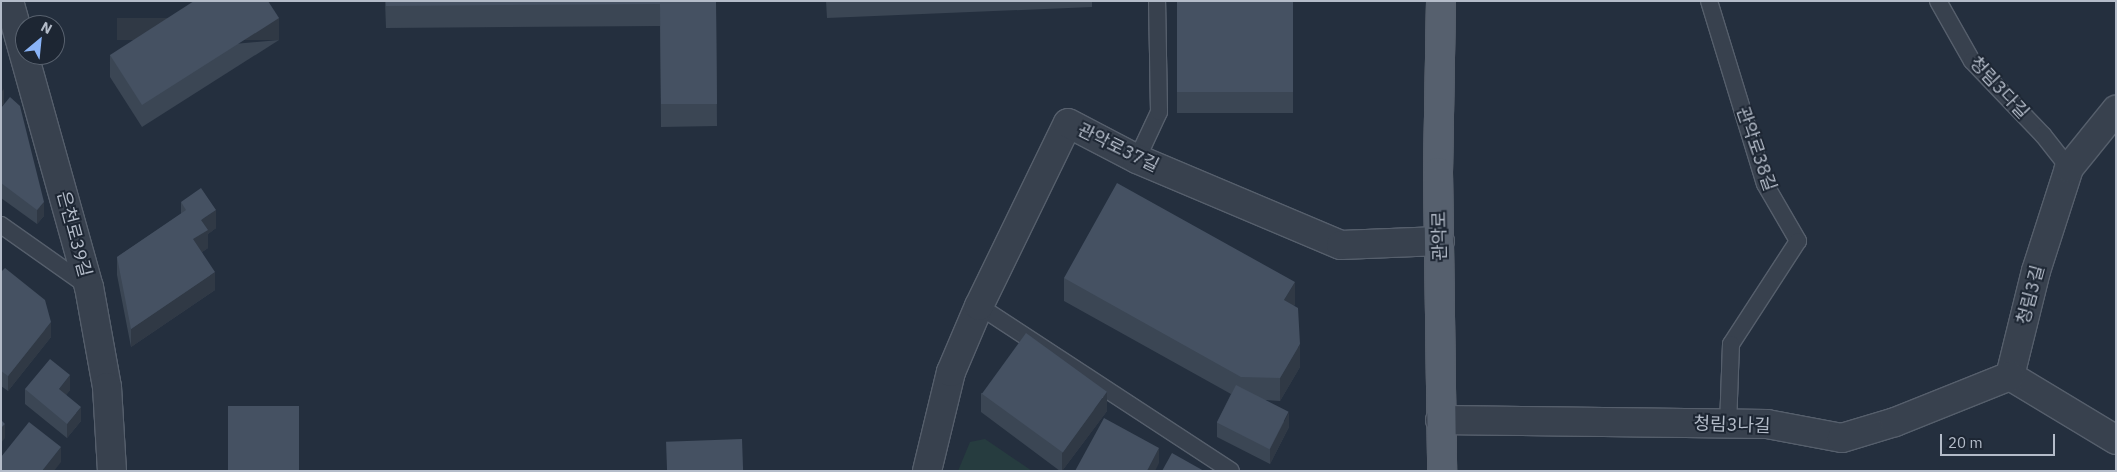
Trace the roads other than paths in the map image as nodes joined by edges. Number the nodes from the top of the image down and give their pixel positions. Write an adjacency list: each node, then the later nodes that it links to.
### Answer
1 (9, 1): 11 (street, 은천로39길)
2 (1157, 1): 7 (lane)
3 (1440, 1): 10 (main road, 관악로)
4 (1709, 1): 15 (lane, 관악로38길)
5 (1938, 1): 8 (lane, 청림3다길)
6 (2116, 110): 8 (street, 청림3길)
7 (1137, 159): 10 (street, 관악로37길); 12 (street, 관악로37길)
8 (2068, 168): 13 (street, 청림3길)
9 (1, 224): 11 (lane)
10 (1440, 241): 14 (main road, 관악로)
11 (89, 287): 17 (street, 은천로39길)
12 (979, 306): 18 (street, 관악로37길); 19 (lane)
13 (2010, 376): 15 (street, 청림3나길); 16 (street)
14 (1440, 420): 15 (street, 청림3나길); 20 (main road, 관악로)
15 (1728, 424)
16 (2116, 440)
17 (112, 471)
18 (927, 471)
19 (1231, 471)
20 (1442, 471)

